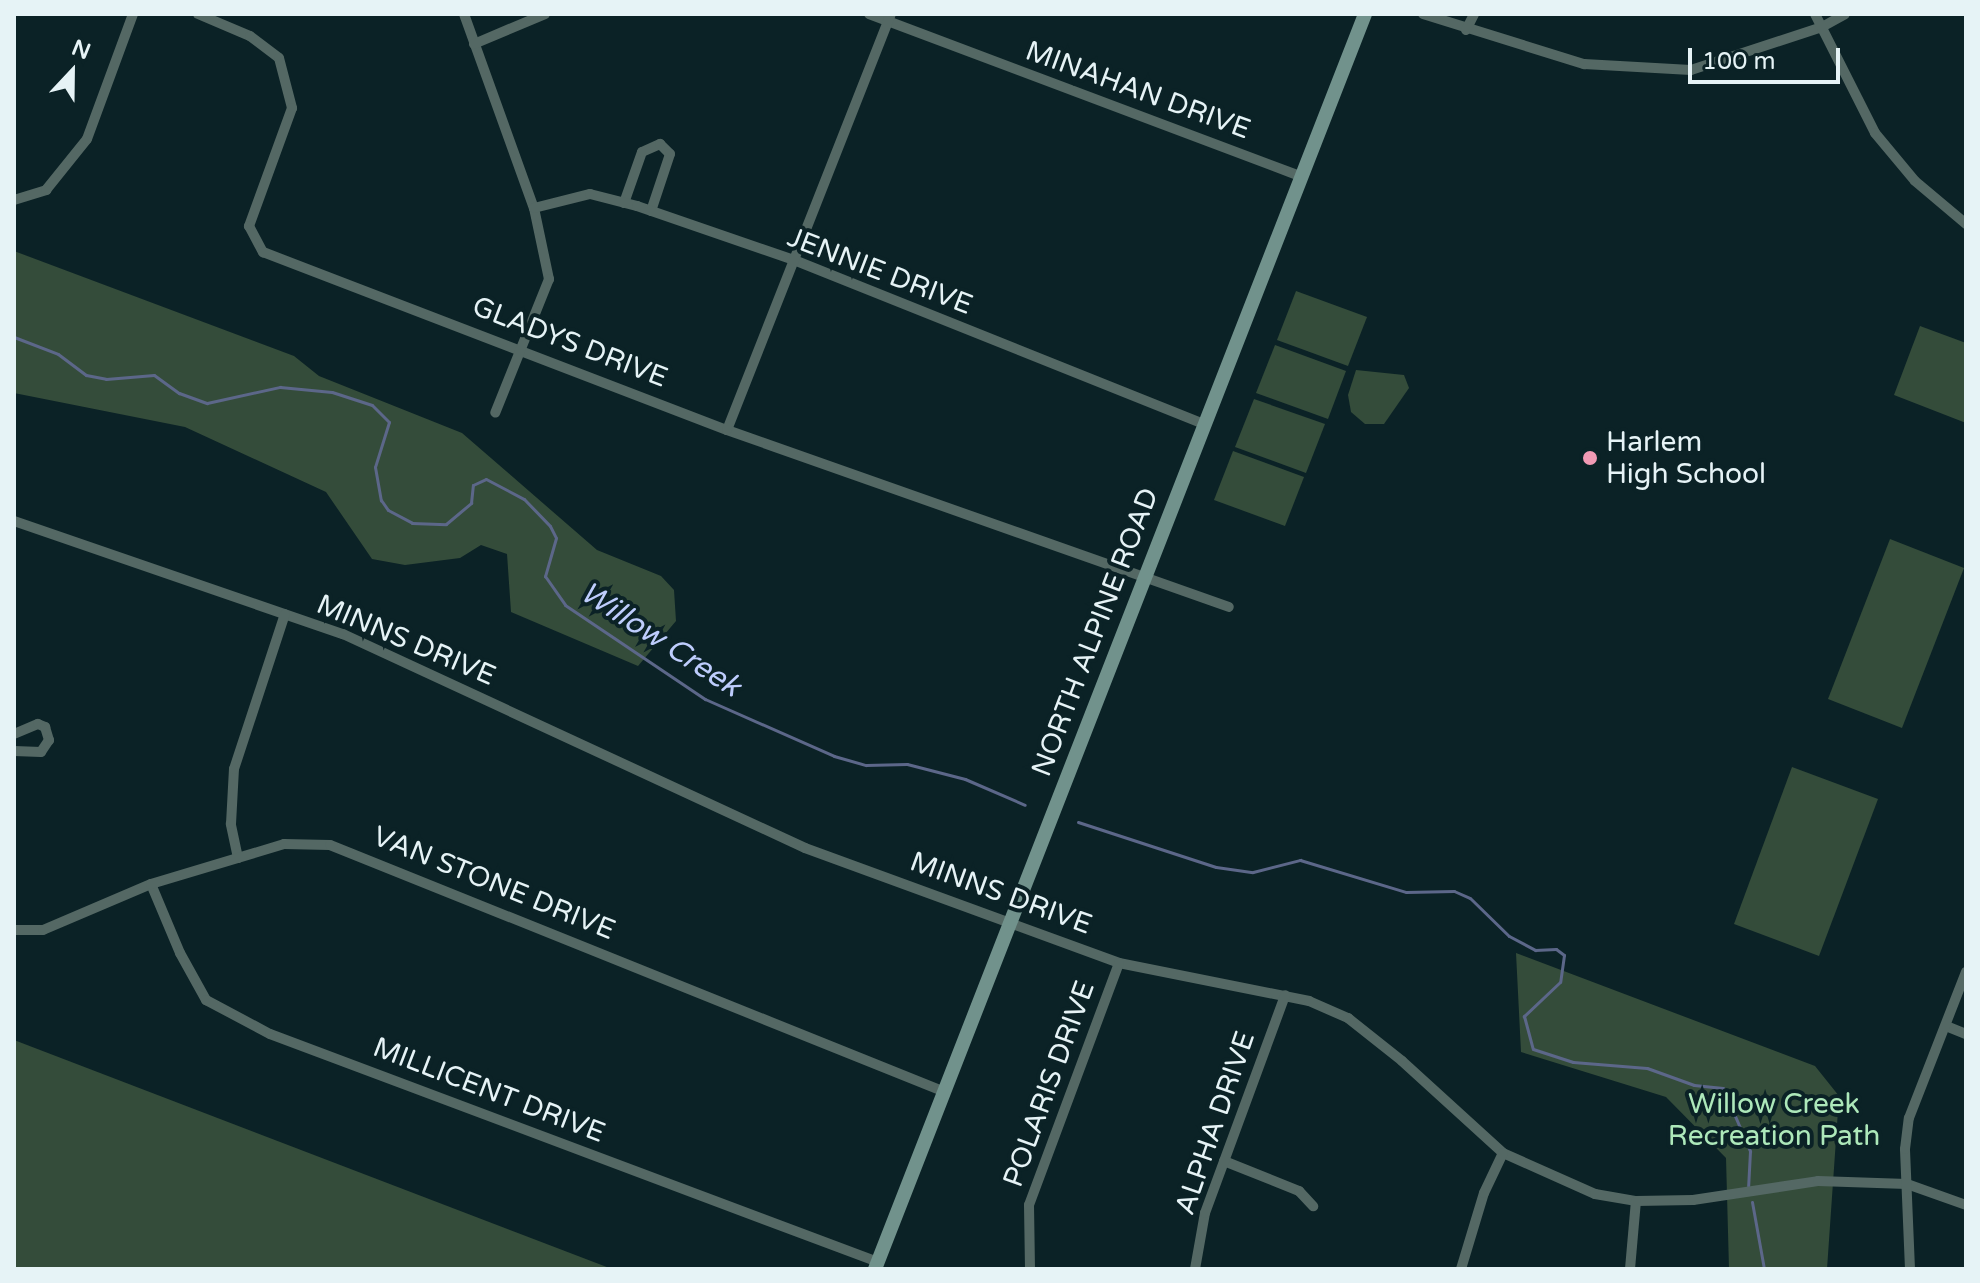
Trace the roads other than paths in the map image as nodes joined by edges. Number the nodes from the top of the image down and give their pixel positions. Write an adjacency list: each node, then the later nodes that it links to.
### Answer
1 (133, 14): 16 (street)
2 (198, 14): 22 (street, GLADYS DRIVE)
3 (464, 14): 14 (street)
4 (545, 14): 14 (street)
5 (869, 14): 11 (street, MINAHAN DRIVE)
6 (1365, 14): 15 (main road, NORTH ALPINE ROAD)
7 (1423, 14): 13 (street)
8 (1474, 14): 13 (street)
9 (1815, 14): 12 (street)
10 (1845, 14): 12 (street)
11 (889, 18): 15 (street, MINAHAN DRIVE); 21 (street)
12 (1822, 27): 13 (street); 20 (street)
13 (1466, 30)
14 (474, 44): 18 (street)
15 (1301, 176): 24 (main road, NORTH ALPINE ROAD)
16 (14, 200)
17 (624, 203): 18 (street, JENNIE DRIVE); 19 (street, JENNIE DRIVE); 19 (street)
18 (534, 208): 22 (street)
19 (651, 211): 21 (street, JENNIE DRIVE)
20 (1966, 224)
21 (794, 260): 24 (street, JENNIE DRIVE); 25 (street)
22 (524, 348): 23 (street); 25 (street, GLADYS DRIVE)
23 (495, 413)
24 (1203, 424): 27 (main road, NORTH ALPINE ROAD)
25 (727, 430): 27 (street, GLADYS DRIVE)
26 (14, 521): 29 (street, MINNS DRIVE)
27 (1143, 578): 28 (street, GLADYS DRIVE); 34 (main road, NORTH ALPINE ROAD)
28 (1229, 607)
29 (285, 614): 32 (street); 34 (street, MINNS DRIVE)
30 (14, 734): 31 (street)
31 (14, 751)
32 (238, 858): 33 (street, VAN STONE DRIVE); 41 (street, VAN STONE DRIVE)
33 (151, 884): 35 (street, VAN STONE DRIVE); 48 (street, MILLICENT DRIVE)
34 (1013, 920): 36 (street, MINNS DRIVE); 41 (main road, NORTH ALPINE ROAD)
35 (14, 930)
36 (1119, 963): 38 (street, MINNS DRIVE); 49 (street, POLARIS DRIVE)
37 (1966, 972): 39 (street)
38 (1285, 995): 42 (street, MINNS DRIVE); 43 (street, ALPHA DRIVE)
39 (1946, 1026): 40 (street); 44 (street)
40 (1966, 1034)
41 (945, 1092): 48 (main road, NORTH ALPINE ROAD)
42 (1503, 1153): 45 (street, MINNS DRIVE); 51 (street)
43 (1224, 1161): 47 (street); 50 (street, ALPHA DRIVE)
44 (1907, 1184): 45 (street, MINNS DRIVE); 46 (street, MINNS DRIVE); 53 (street)
45 (1636, 1201): 52 (street)
46 (1966, 1205)
47 (1313, 1206)
48 (877, 1266)
49 (1030, 1269)
50 (1195, 1269)
51 (1461, 1269)
52 (1630, 1269)
53 (1910, 1269)

